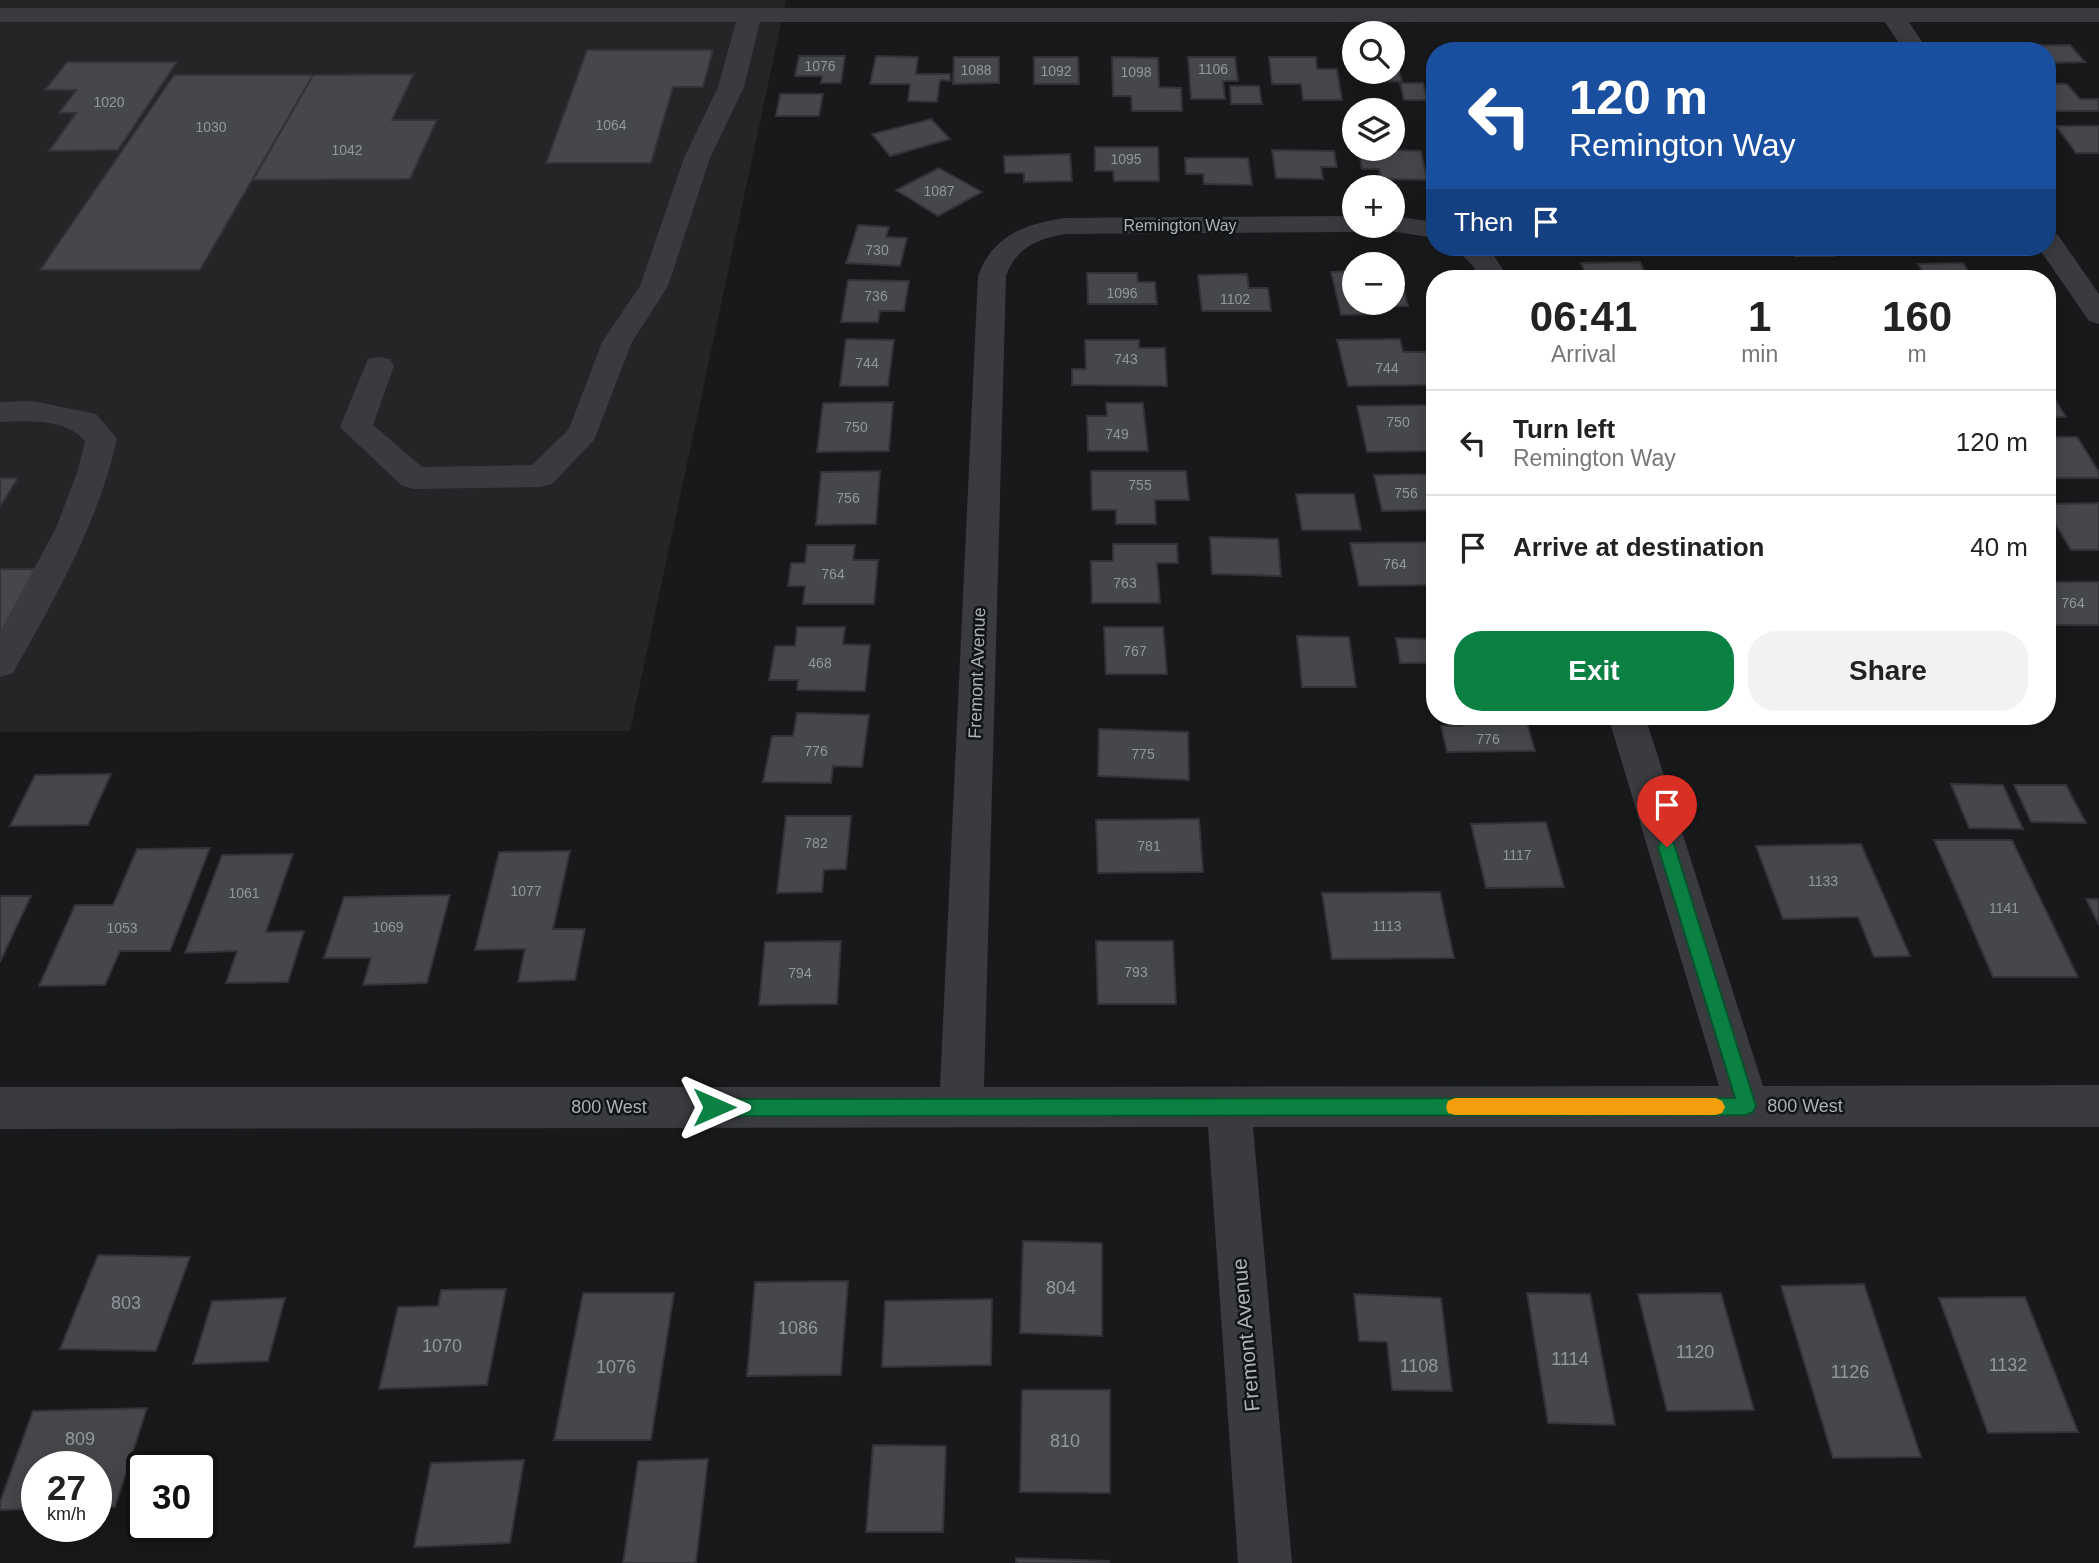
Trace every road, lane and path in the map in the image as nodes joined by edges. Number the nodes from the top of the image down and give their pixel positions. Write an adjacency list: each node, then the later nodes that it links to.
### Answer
1 (1063, 6): 6 (street); 10 (street)
2 (267, 7): 3 (street); 8 (street)
3 (336, 7): 4 (street)
4 (573, 7): 5 (street)
5 (659, 7): 10 (street)
6 (1326, 7): 7 (street)
7 (1531, 7): 9 (street)
8 (5, 8): 12 (street)
9 (1899, 10): 11 (street); 13 (street)
10 (750, 14): 22 (street)
11 (2099, 15)
12 (0, 35)
13 (1912, 42)
14 (1342, 224): 17 (street, Remington Way)
15 (1405, 226): 16 (street)
16 (1426, 229)
17 (1010, 244): 28 (street, Fremont Avenue)
18 (2056, 253): 21 (street)
19 (1478, 256): 20 (street)
20 (1489, 270)
21 (2099, 315)
22 (379, 366)
23 (0, 412): 24 (street)
24 (0, 664)
25 (1630, 725): 26 (street)
26 (1746, 1106): 27 (street, 800 West); 29 (street, 800 West)
27 (2099, 1106)
28 (961, 1107): 29 (street, 800 West); 30 (street, 800 West)
29 (1228, 1107): 31 (street, Fremont Avenue)
30 (0, 1108)
31 (1265, 1563)

